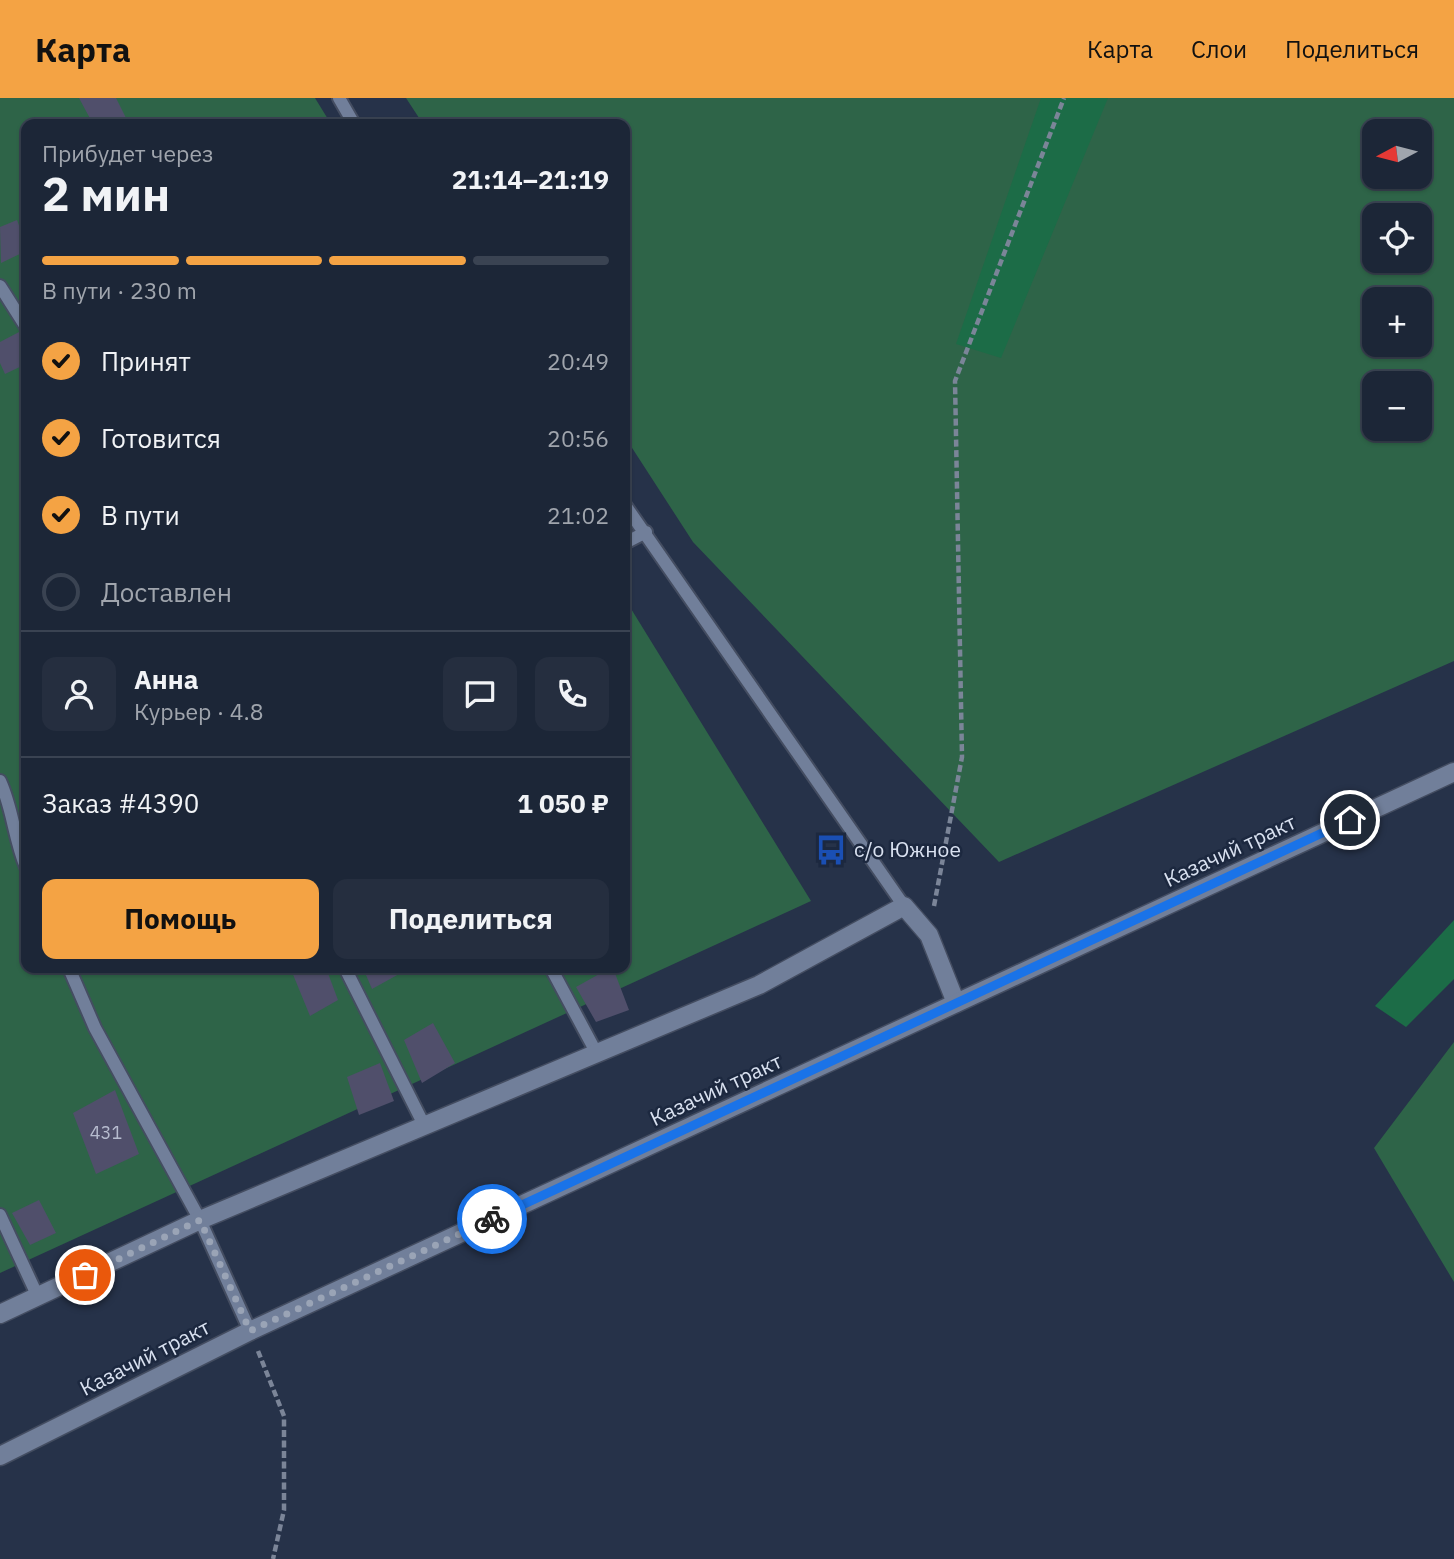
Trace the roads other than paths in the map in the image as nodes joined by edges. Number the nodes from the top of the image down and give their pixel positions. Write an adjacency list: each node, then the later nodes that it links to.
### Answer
1 (339, 98): 2 (lane)
2 (351, 119)
3 (0, 286): 4 (lane)
4 (21, 319)
5 (630, 511): 6 (lane)
6 (646, 532): 7 (lane); 11 (lane)
7 (630, 540)
8 (1454, 772): 15 (main road, Казачий тракт)
9 (0, 782): 10 (lane)
10 (21, 854)
11 (904, 906): 15 (main road); 16 (main road)
12 (71, 973): 19 (lane)
13 (348, 973): 17 (lane)
14 (554, 973): 16 (lane)
15 (956, 1003): 22 (main road, Казачий тракт)
16 (596, 1052): 17 (main road)
17 (425, 1126): 19 (main road)
18 (0, 1215): 20 (lane)
19 (200, 1220): 20 (main road); 22 (lane)
20 (38, 1297): 21 (main road)
21 (0, 1314)
22 (250, 1331): 23 (main road, Казачий тракт)
23 (0, 1456)

